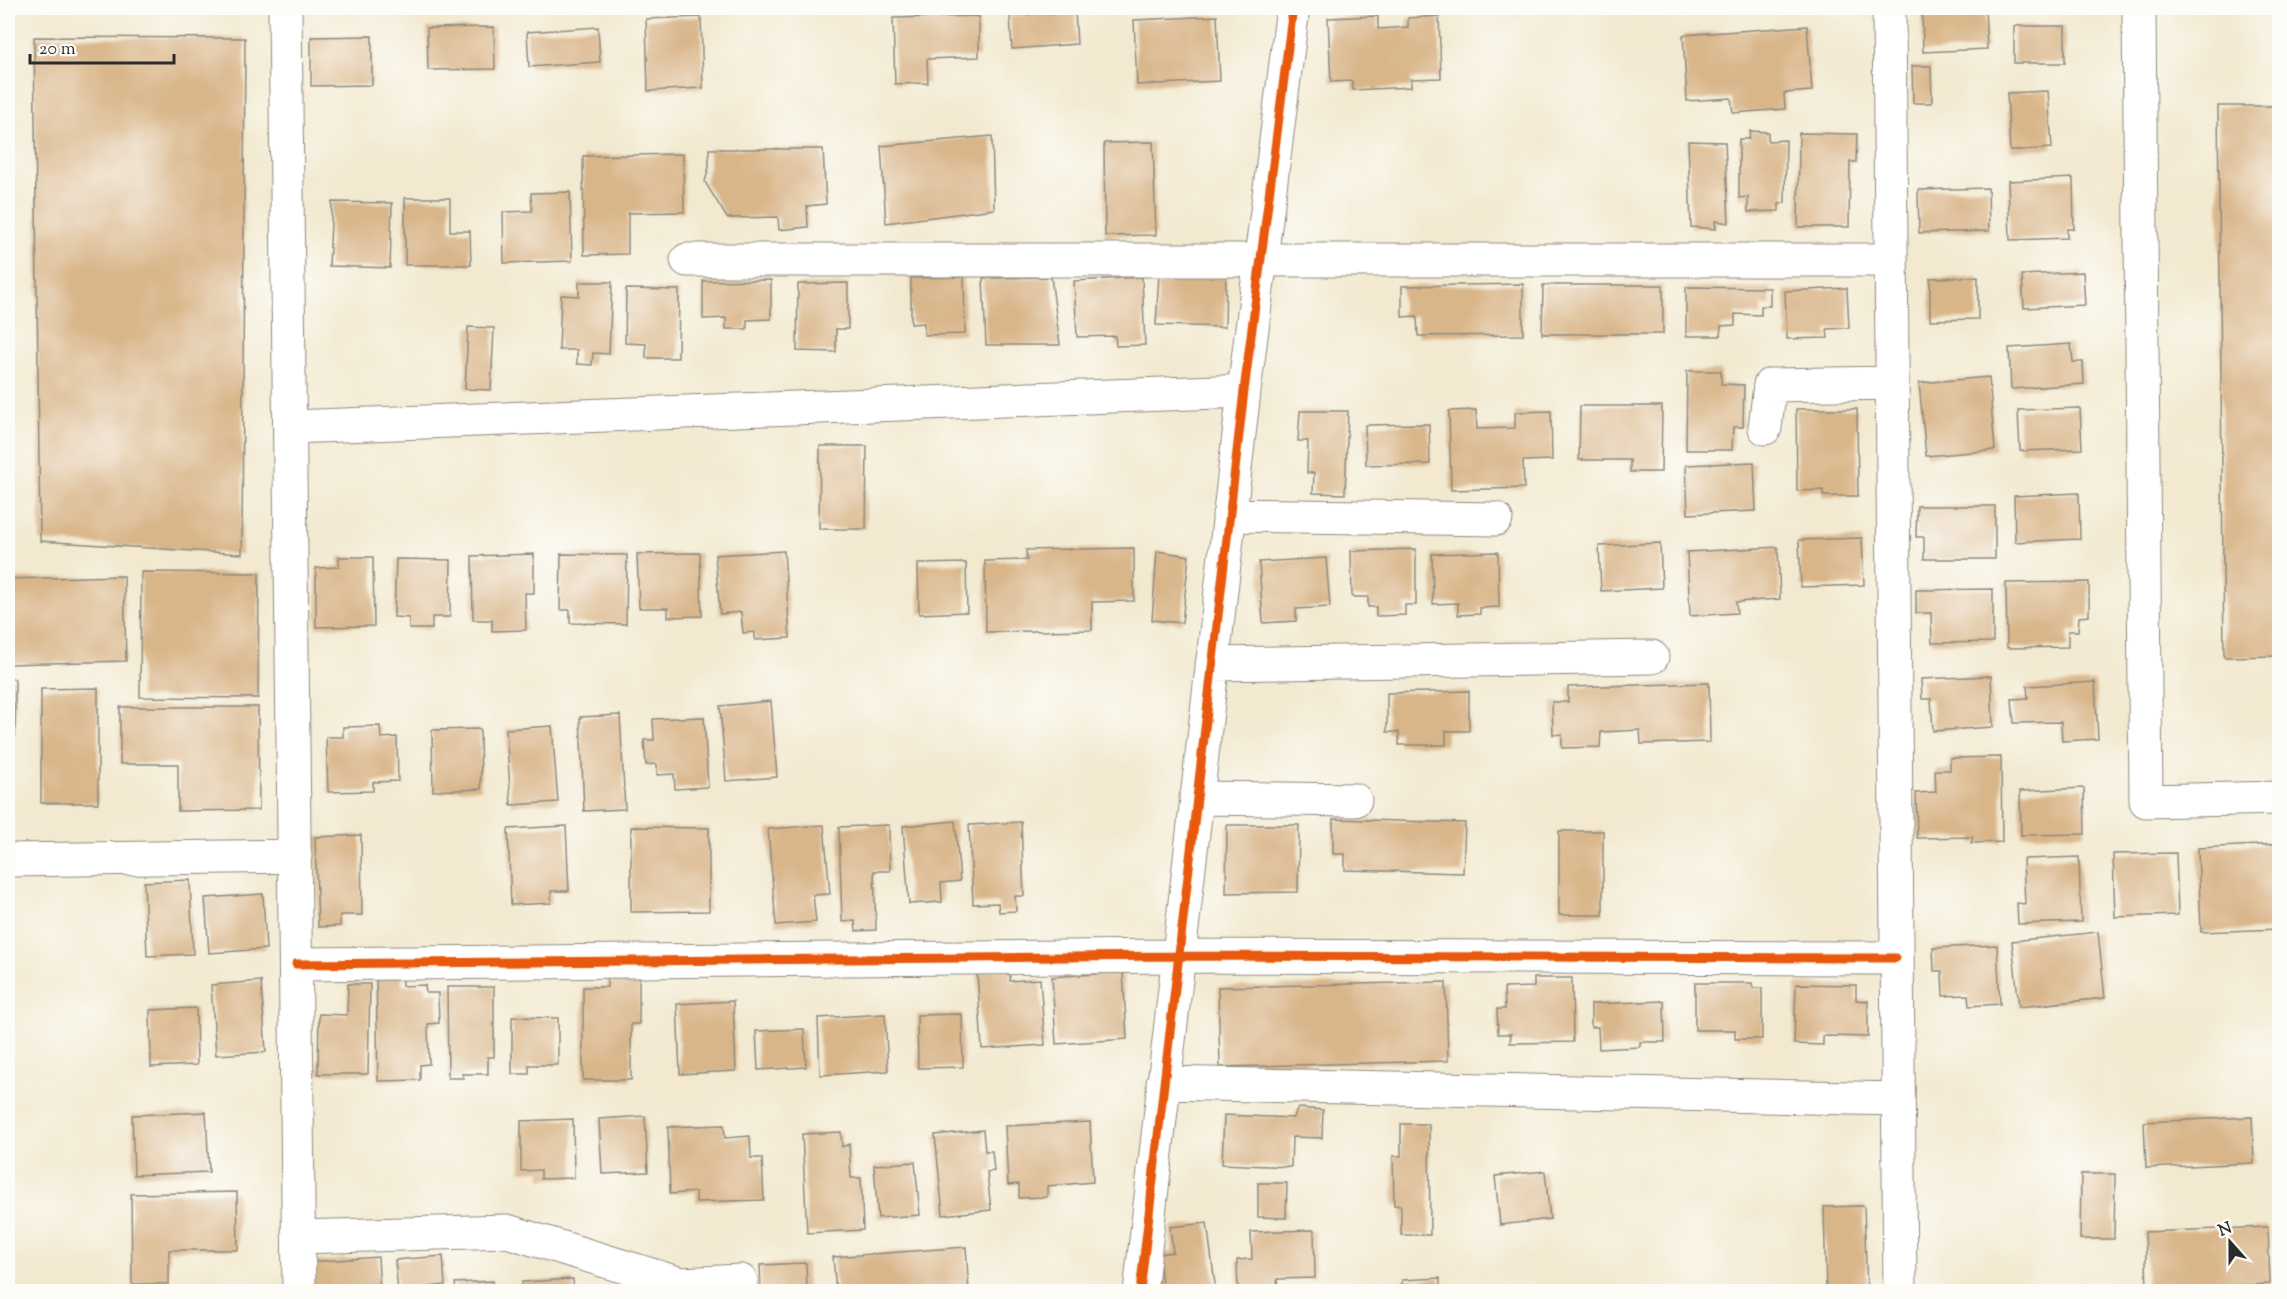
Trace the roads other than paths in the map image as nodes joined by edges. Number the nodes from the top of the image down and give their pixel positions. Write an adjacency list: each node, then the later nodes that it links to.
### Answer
1 (285, 8): 10 (street)
2 (1293, 8): 6 (street)
3 (1889, 8): 7 (street)
4 (2139, 8): 17 (street)
5 (687, 260): 6 (street)
6 (1262, 260): 7 (street); 9 (street)
7 (1891, 260): 8 (street)
8 (1892, 383): 11 (street); 22 (street)
9 (1244, 391): 10 (street); 12 (street)
10 (290, 428): 19 (street)
11 (1765, 428)
12 (1229, 515): 13 (street); 15 (street)
13 (1496, 519)
14 (1652, 657): 15 (street)
15 (1212, 664): 16 (street)
16 (1196, 798): 18 (street); 21 (street)
17 (2280, 798)
18 (1354, 800)
19 (295, 856): 20 (street); 23 (street)
20 (8, 860)
21 (1177, 956): 22 (street); 23 (street); 24 (street)
22 (1896, 958): 25 (street)
23 (296, 964): 26 (street)
24 (1163, 1083): 25 (street); 29 (street)
25 (1898, 1099): 30 (street)
26 (299, 1237): 27 (street); 28 (street)
27 (741, 1281)
28 (299, 1292)
29 (1140, 1292)
30 (1900, 1292)

